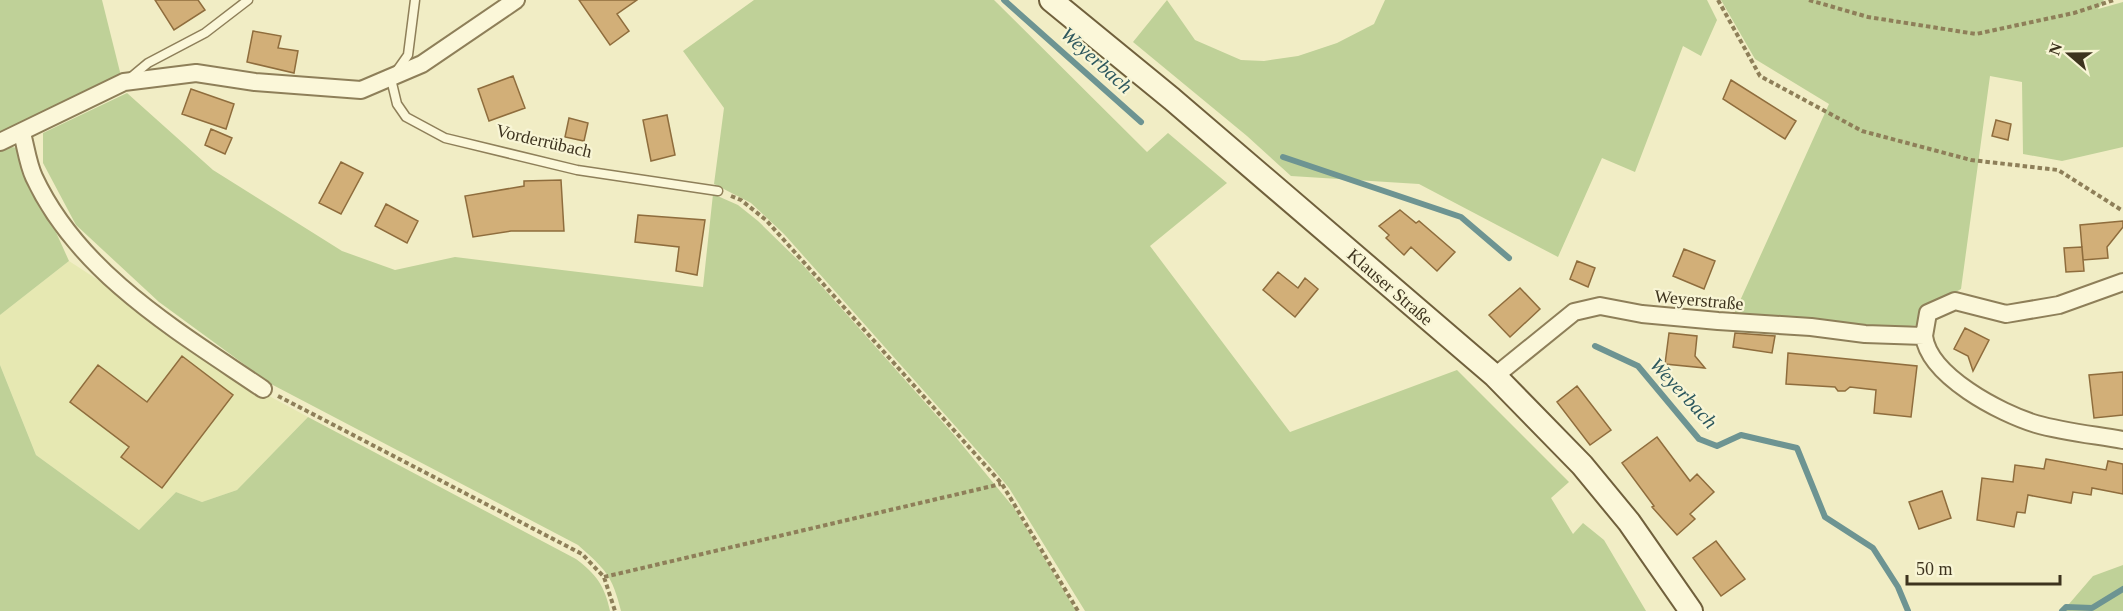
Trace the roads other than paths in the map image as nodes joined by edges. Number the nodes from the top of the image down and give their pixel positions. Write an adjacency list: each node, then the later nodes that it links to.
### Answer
1 (248, 0): 6 (lane)
2 (415, 0): 5 (lane)
3 (516, 0): 5 (street)
4 (1051, 0): 12 (main road, Klauser Straße)
5 (391, 80): 6 (street); 9 (lane, Vorderrübach)
6 (124, 82): 7 (street)
7 (22, 133): 8 (street); 13 (street)
8 (0, 142)
9 (718, 191)
10 (2123, 282): 11 (street)
11 (1924, 336): 12 (street, Weyerstraße); 14 (street)
12 (1495, 376): 15 (main road, Klauser Straße)
13 (263, 389)
14 (2123, 440)
15 (1691, 611)

